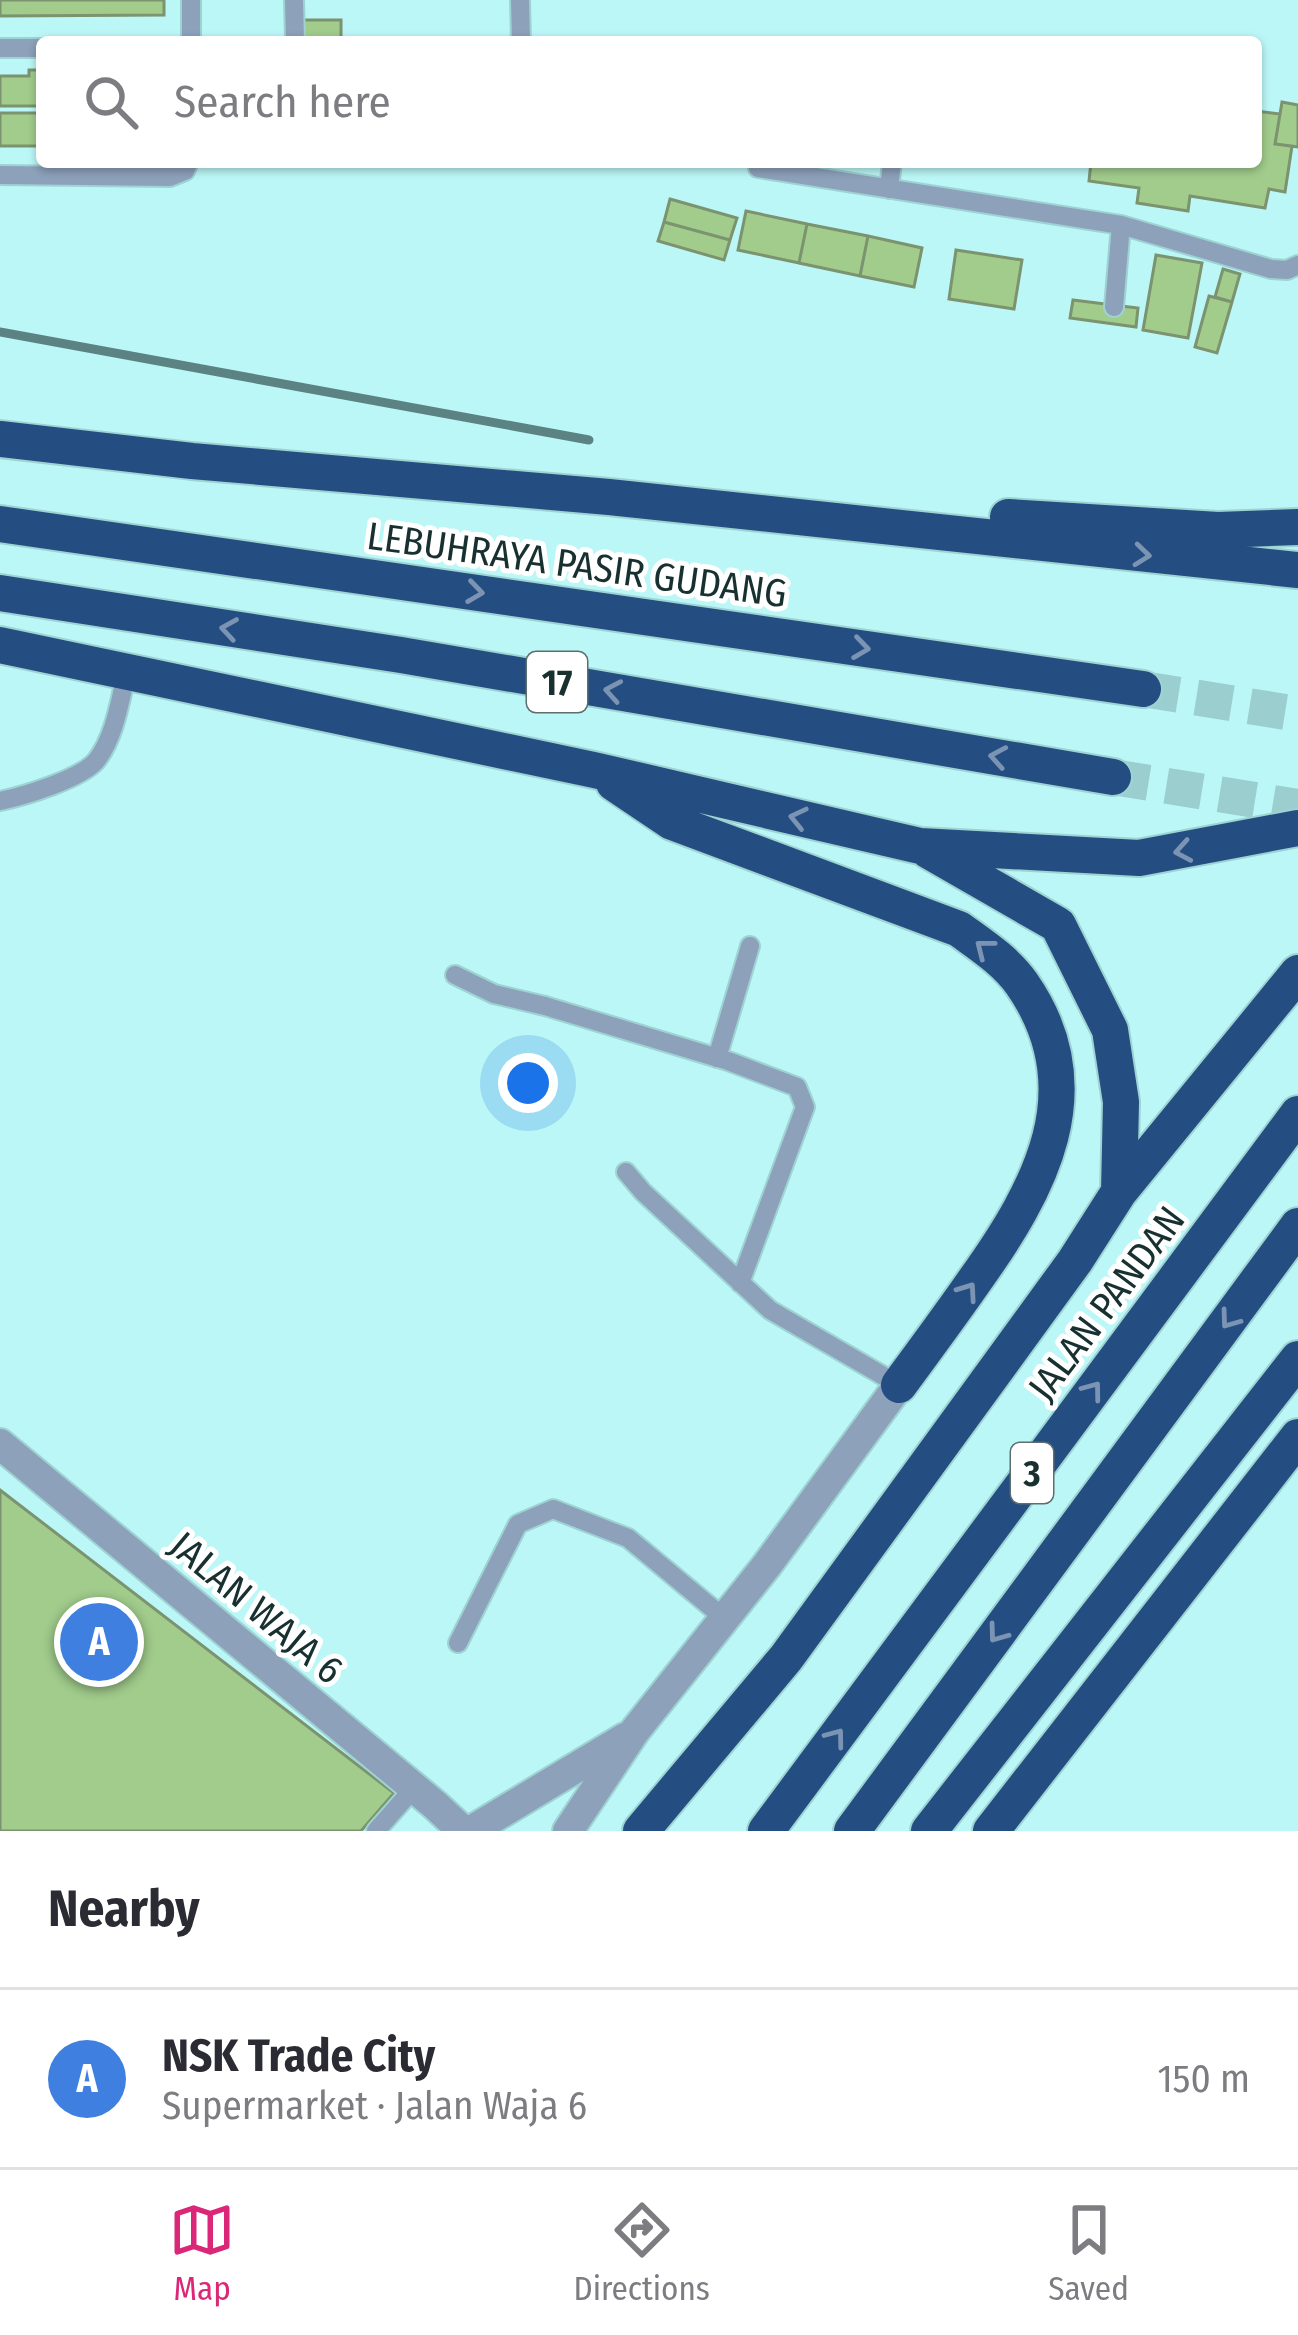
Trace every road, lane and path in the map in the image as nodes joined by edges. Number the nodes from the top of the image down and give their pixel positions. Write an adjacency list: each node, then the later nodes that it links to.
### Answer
1 (191, 0): 4 (lane)
2 (294, 0): 5 (lane)
3 (520, 0): 6 (lane)
4 (191, 36)
5 (295, 36)
6 (521, 36)
7 (0, 48): 8 (lane)
8 (36, 48)
9 (186, 168): 12 (lane)
10 (758, 168): 13 (lane)
11 (892, 168): 13 (lane)
12 (0, 175)
13 (890, 189): 14 (lane)
14 (1121, 225): 15 (lane); 16 (lane)
15 (1298, 265)
16 (1114, 307)
17 (0, 439): 18 (highway)
18 (609, 496): 20 (highway); 21 (highway, one-way to 21)
19 (0, 524): 25 (highway, LEBUHRAYA PASIR GUDANG / 17, one-way to 25)
20 (1298, 527)
21 (1298, 570)
22 (0, 593): 27 (highway, 17, one-way to 22)
23 (0, 645): 24 (highway)
24 (127, 671): 26 (highway); 28 (lane)
25 (1142, 689)
26 (594, 770): 30 (highway, one-way to 26); 41 (highway, one-way to 26)
27 (1113, 777)
28 (0, 801)
29 (1298, 828): 30 (highway, one-way to 30)
30 (920, 846): 37 (highway)
31 (750, 946): 34 (lane)
32 (1298, 973): 37 (highway)
33 (455, 975): 34 (lane)
34 (717, 1058): 39 (lane)
35 (1298, 1114): 54 (highway, JALAN PANDAN / 3, one-way to 35)
36 (626, 1172): 39 (lane)
37 (1119, 1192): 53 (highway)
38 (1298, 1226): 55 (highway, 3, one-way to 55)
39 (740, 1283): 41 (lane)
40 (1298, 1359): 56 (highway)
41 (899, 1385): 44 (street)
42 (1298, 1437): 57 (highway)
43 (0, 1444): 47 (street, JALAN WAJA 6)
44 (724, 1618): 45 (lane); 46 (street)
45 (458, 1643)
46 (634, 1732): 48 (street); 52 (street)
47 (414, 1788): 49 (lane); 50 (street, JALAN WAJA 6)
48 (523, 1801): 50 (street); 51 (street)
49 (376, 1831)
50 (467, 1831)
51 (554, 1831)
52 (568, 1831)
53 (641, 1831)
54 (766, 1831)
55 (852, 1831)
56 (929, 1831)
57 (991, 1831)

